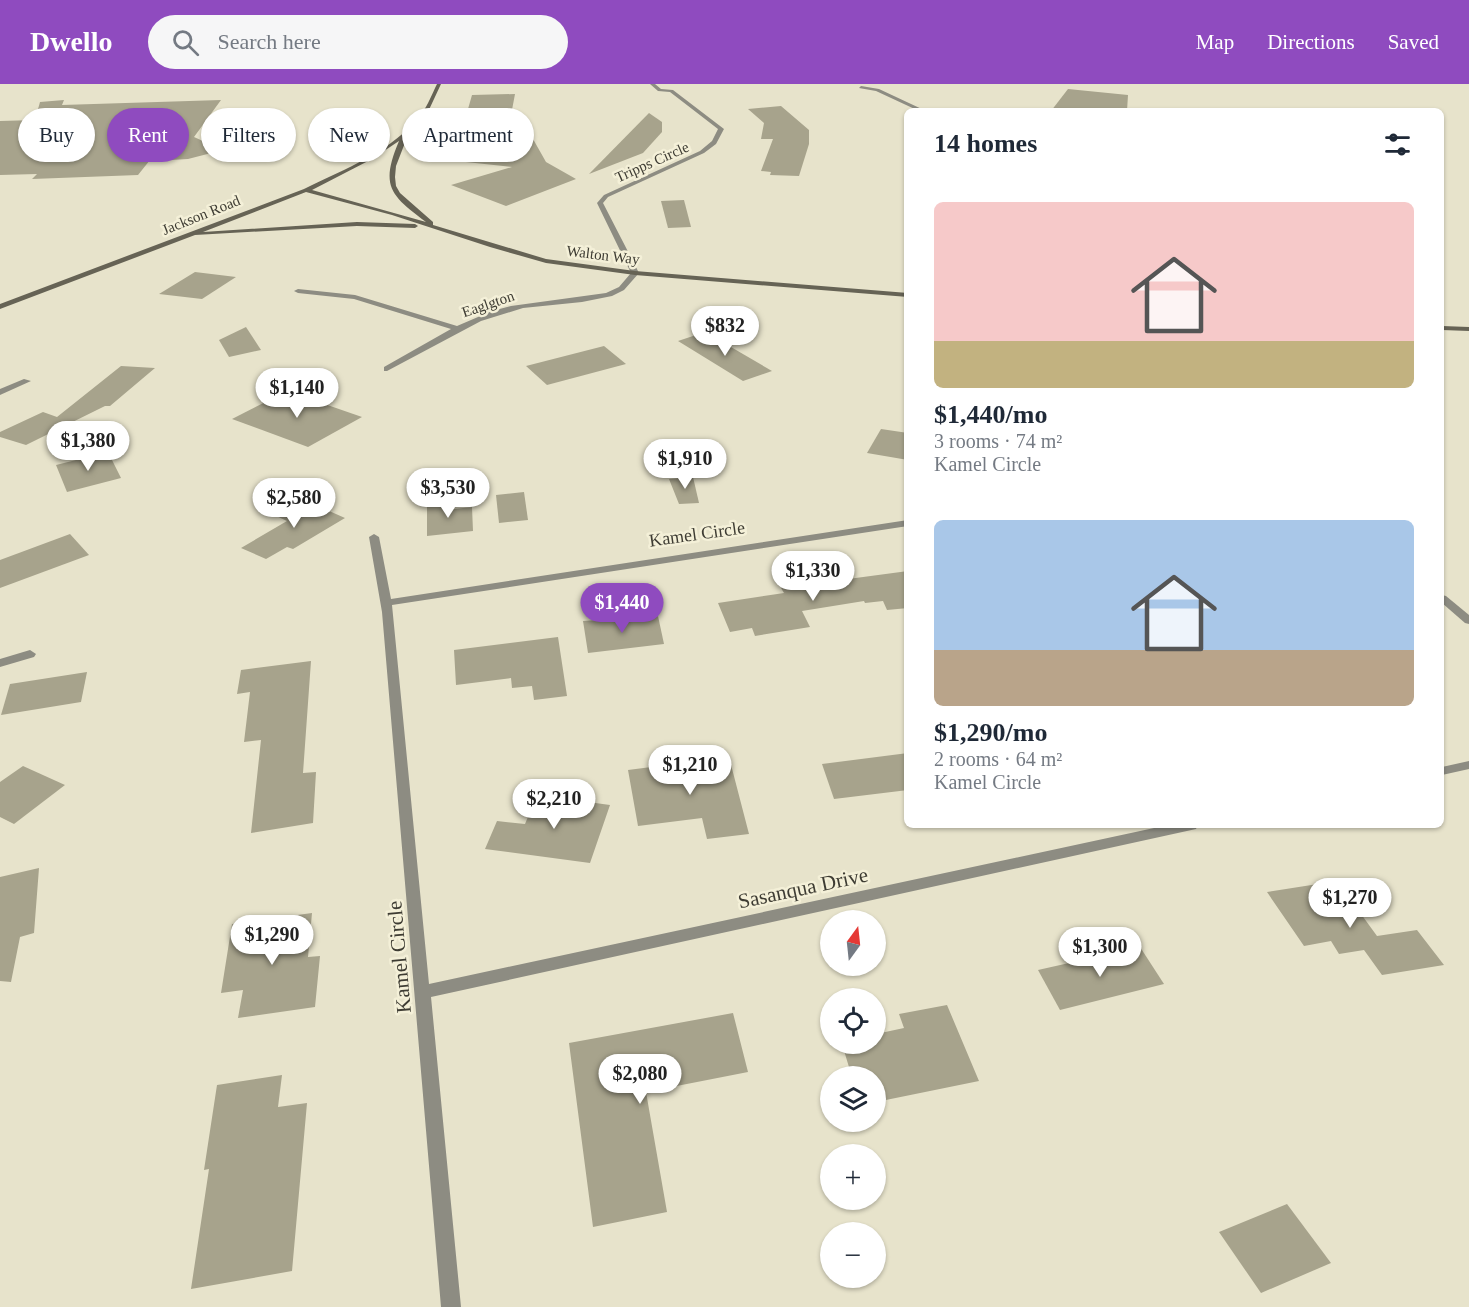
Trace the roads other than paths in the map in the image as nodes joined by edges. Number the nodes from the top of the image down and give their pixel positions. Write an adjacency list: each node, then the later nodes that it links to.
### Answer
1 (439, 84): 8 (main road)
2 (652, 84): 7 (street, Tripps Circle)
3 (1134, 84): 4 (street)
4 (1155, 84)
5 (678, 87): 7 (street)
6 (861, 87): 9 (street)
7 (671, 91): 15 (street, Tripps Circle)
8 (427, 108)
9 (916, 108)
10 (402, 136): 12 (main road, Jackson Road)
11 (402, 141): 13 (main road)
12 (306, 190): 13 (main road, Walton Way); 14 (main road, Jackson Road)
13 (440, 229): 14 (main road); 15 (main road, Walton Way)
14 (187, 235): 18 (main road, Jackson Road)
15 (635, 273): 17 (main road, Walton Way); 20 (street, Eaglgton)
16 (298, 291): 20 (street)
17 (904, 294)
18 (0, 307)
19 (1444, 328): 21 (main road)
20 (458, 329): 22 (street, Eaglgton)
21 (1469, 329)
22 (387, 369)
23 (27, 381): 24 (street)
24 (0, 392)
25 (904, 524): 28 (street, Kamel Circle)
26 (374, 537): 28 (street, Kamel Circle)
27 (1444, 600): 29 (street)
28 (386, 603): 35 (street, Kamel Circle)
29 (1469, 621)
30 (30, 654): 31 (street)
31 (0, 663)
32 (1469, 765): 33 (street)
33 (1444, 771)
34 (1177, 828): 35 (street, Sasanqua Drive)
35 (423, 992): 36 (street, Kamel Circle)
36 (451, 1307)

